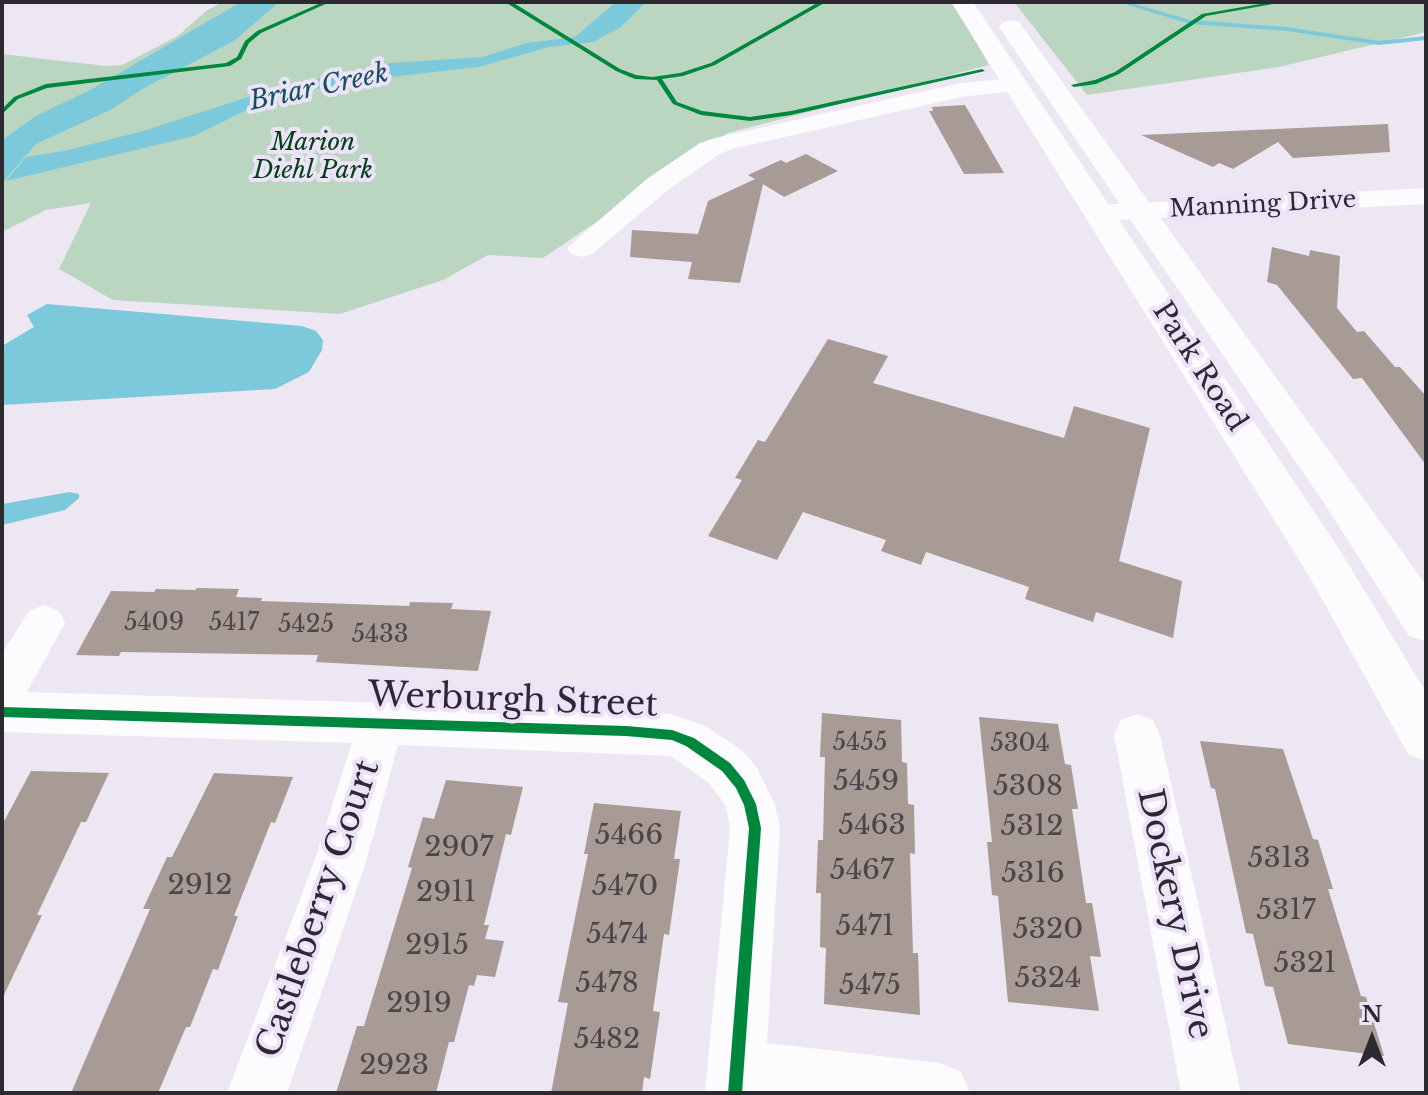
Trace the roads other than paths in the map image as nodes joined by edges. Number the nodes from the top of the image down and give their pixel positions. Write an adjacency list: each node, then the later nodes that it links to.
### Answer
1 (962, 2): 3 (main road, Park Road)
2 (994, 2): 5 (main road, Park Road)
3 (1015, 85): 6 (main road, Park Road); 7 (street)
4 (1426, 196): 5 (street, Manning Drive)
5 (1142, 211): 6 (street, Manning Drive); 8 (main road, Park Road)
6 (1099, 213): 14 (main road, Park Road)
7 (582, 248)
8 (1426, 622)
9 (44, 623): 10 (street)
10 (2, 694)
11 (2, 712): 12 (street, Werburgh Street)
12 (381, 724): 15 (street, Werburgh Street); 16 (street, Castleberry Court)
13 (1137, 735): 18 (street, Dockery Drive)
14 (1426, 738)
15 (736, 1080): 17 (street)
16 (257, 1093)
17 (940, 1093)
18 (1211, 1093)

